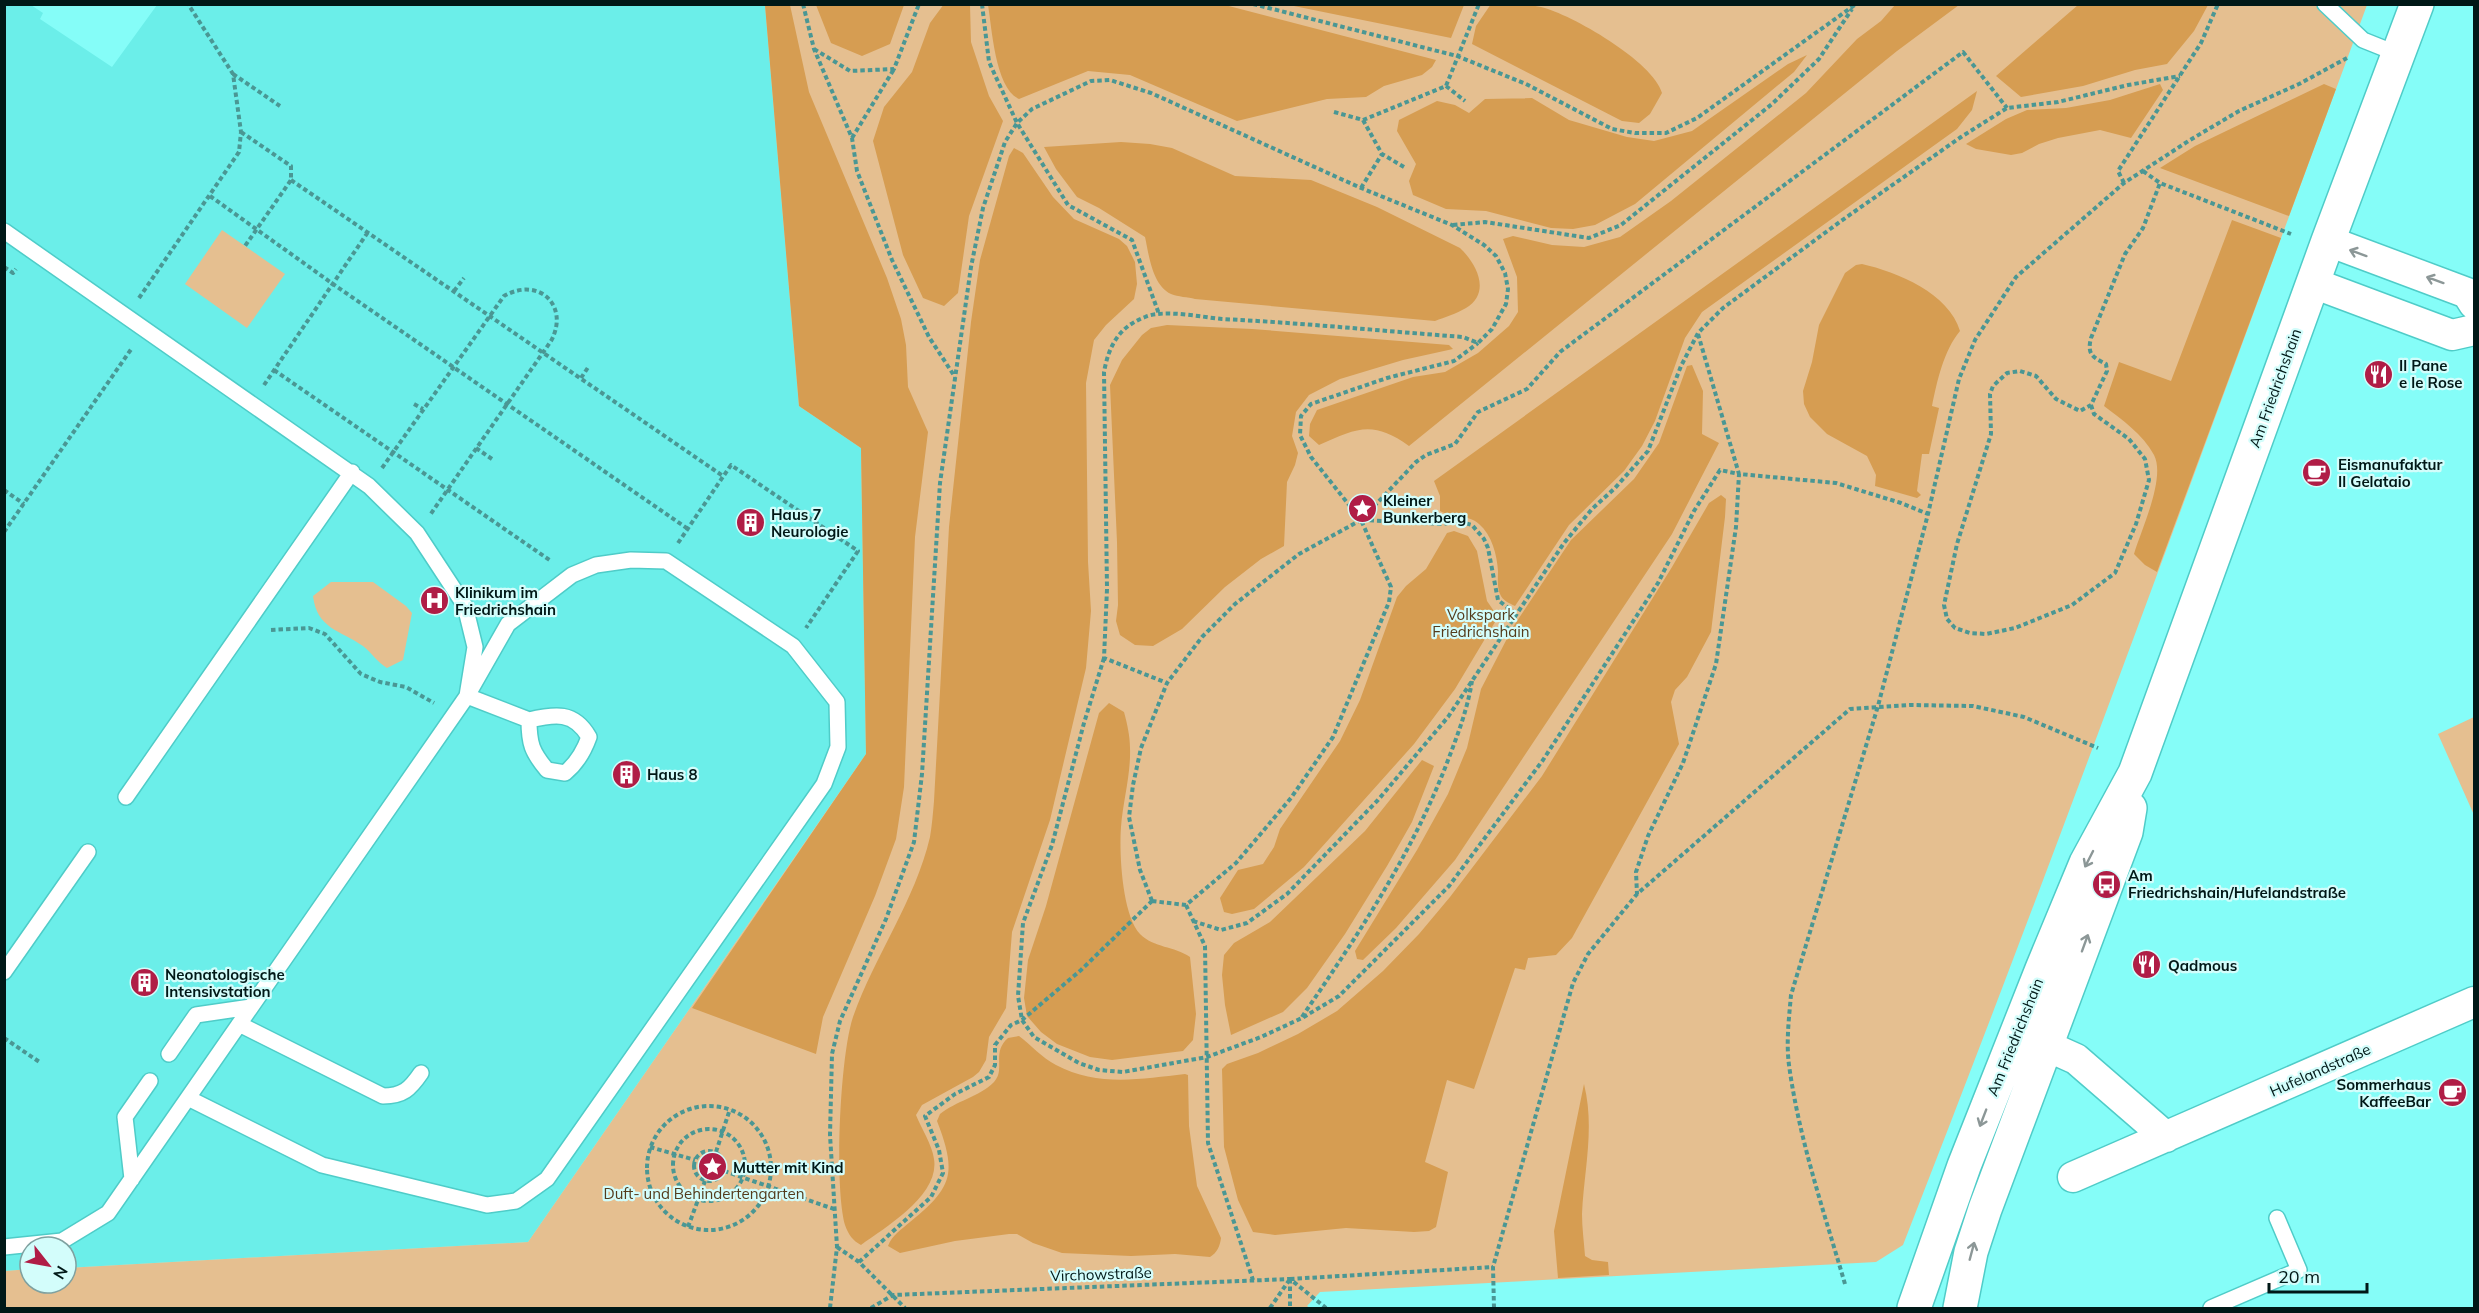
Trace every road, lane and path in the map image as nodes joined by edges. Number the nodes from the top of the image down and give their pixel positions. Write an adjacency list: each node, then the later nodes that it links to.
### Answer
1 (188, 4): 16 (path)
2 (802, 4): 11 (path)
3 (919, 4): 15 (path)
4 (981, 4): 24 (path)
5 (1253, 4): 13 (path)
6 (1479, 4): 13 (path)
7 (2218, 4): 17 (path)
8 (2325, 4): 12 (lane)
9 (2417, 4): 12 (street, Am Friedrichshain)
10 (1855, 6): 13 (path); 35 (path)
11 (814, 49): 15 (path); 26 (path)
12 (2398, 54): 40 (street, Am Friedrichshain)
13 (1457, 56): 18 (path)
14 (2349, 57): 29 (path)
15 (894, 69): 26 (path)
16 (233, 74): 20 (path); 25 (path)
17 (2180, 76): 21 (path); 31 (path)
18 (1446, 86): 19 (path); 23 (path)
19 (1466, 101)
20 (280, 106)
21 (2007, 108): 52 (path); 76 (path)
22 (1334, 112): 23 (path)
23 (1363, 120): 27 (path)
24 (1017, 123): 33 (path); 47 (path); 59 (path)
25 (241, 132): 30 (path); 34 (path)
26 (852, 138): 59 (path)
27 (1382, 154): 28 (path); 33 (path)
28 (1404, 167)
29 (2143, 171): 31 (path); 32 (path)
30 (291, 180): 36 (path); 38 (path)
31 (2124, 183): 75 (path)
32 (2160, 183): 39 (path); 63 (path)
33 (1361, 188): 35 (path)
34 (210, 196): 36 (path); 49 (path)
35 (1452, 225): 53 (path)
36 (256, 230): 41 (path); 44 (path)
37 (4, 231): 49 (lane)
38 (368, 232): 44 (path); 45 (path)
39 (2291, 234)
40 (2328, 242): 43 (street, Am Friedrichshain); 46 (street, one-way to 40)
41 (245, 246)
42 (464, 278): 45 (path)
43 (2313, 283): 51 (street); 93 (street, Am Friedrichshain)
44 (333, 284): 56 (path); 57 (path)
45 (454, 291): 48 (path)
46 (2475, 304)
47 (1159, 314): 53 (path); 85 (path)
48 (489, 315): 54 (path); 54 (path); 56 (path)
49 (127, 316): 50 (lane)
50 (146, 329): 60 (lane); 74 (path)
51 (2475, 330)
52 (1698, 333): 69 (path); 82 (path)
53 (1478, 343): 76 (path)
54 (543, 352): 58 (path); 62 (path)
55 (590, 366): 58 (path)
56 (453, 367): 62 (path); 64 (path)
57 (274, 370): 60 (path); 66 (path)
58 (581, 378): 70 (path)
59 (955, 378): 128 (path)
60 (252, 403): 68 (lane)
61 (414, 404): 64 (path)
62 (507, 405): 65 (path); 77 (path)
63 (2091, 405): 63 (path)
64 (423, 410): 66 (path)
65 (476, 448): 67 (path); 72 (path)
66 (393, 452): 71 (path); 72 (path)
67 (492, 459)
68 (352, 472): 71 (lane); 83 (lane)
69 (1739, 474): 75 (path); 96 (path); 103 (path)
70 (723, 476): 77 (path); 84 (path)
71 (369, 486): 79 (lane)
72 (448, 489): 79 (path); 81 (path)
73 (4, 490): 74 (path)
74 (24, 504): 78 (path)
75 (1928, 514): 89 (path)
76 (1361, 520): 82 (path); 87 (path); 98 (path)
77 (688, 529): 80 (path)
78 (4, 532)
79 (417, 533): 88 (lane)
80 (666, 561): 81 (lane); 84 (lane)
81 (572, 575): 88 (lane)
82 (1516, 614): 86 (path)
83 (241, 632): 90 (path); 94 (lane)
84 (793, 646): 113 (lane)
85 (1104, 658): 87 (path); 104 (path)
86 (1473, 677): 99 (path); 103 (path)
87 (1167, 682): 97 (path)
88 (467, 696): 90 (lane); 91 (lane)
89 (1878, 706): 92 (path); 96 (path); 137 (path)
90 (453, 715): 102 (lane)
91 (529, 720)
92 (2098, 748)
93 (2135, 773): 107 (street, Am Friedrichshain, one-way to 93); 146 (street, Am Friedrichshain, one-way to 146)
94 (126, 796)
95 (88, 852): 100 (lane)
96 (1637, 894): 134 (path)
97 (1152, 901): 98 (path); 104 (path)
98 (1186, 905): 99 (path)
99 (1193, 921): 109 (path)
100 (4, 972)
101 (2475, 1002): 116 (street, Hufelandstraße)
102 (251, 1006): 105 (lane); 108 (lane)
103 (1302, 1018): 109 (path)
104 (1022, 1020): 109 (path); 133 (path)
105 (239, 1024): 111 (lane); 113 (lane)
106 (4, 1038): 110 (path)
107 (2047, 1046): 116 (street); 147 (street, Am Friedrichshain, one-way to 107)
108 (169, 1054)
109 (1208, 1057): 136 (path)
110 (41, 1063)
111 (421, 1073)
112 (150, 1081): 124 (lane)
113 (188, 1098): 124 (lane)
114 (730, 1109): 115 (path); 117 (path); 126 (path)
115 (723, 1132): 118 (path); 119 (path); 123 (path)
116 (2166, 1137): 122 (street, Hufelandstraße)
117 (650, 1147): 119 (path); 130 (path)
118 (716, 1152): 120 (path); 121 (path)
119 (675, 1155): 120 (path); 127 (path)
120 (694, 1160): 125 (path)
121 (724, 1171): 123 (path); 125 (path)
122 (2073, 1177)
123 (744, 1178): 126 (path); 127 (path)
124 (132, 1179): 131 (lane)
125 (705, 1181): 127 (path)
126 (768, 1187): 128 (path); 130 (path)
127 (698, 1200): 130 (path)
128 (834, 1209): 132 (path)
129 (2277, 1218): 148 (lane)
130 (688, 1227)
131 (4, 1247)
132 (837, 1247): 133 (path); 139 (path)
133 (859, 1262): 138 (path)
134 (1492, 1267): 135 (path, Virchowstraße); 145 (path)
135 (1290, 1279): 136 (path, Virchowstraße); 142 (path); 143 (path); 144 (path)
136 (1253, 1280): 138 (path, Virchowstraße)
137 (1845, 1284)
138 (894, 1295): 140 (path, Virchowstraße); 141 (path)
139 (830, 1308)
140 (871, 1308)
141 (906, 1308)
142 (1270, 1308)
143 (1290, 1308)
144 (1326, 1308)
145 (1494, 1308)
146 (1914, 1308)
147 (1960, 1308)
148 (2211, 1308)

